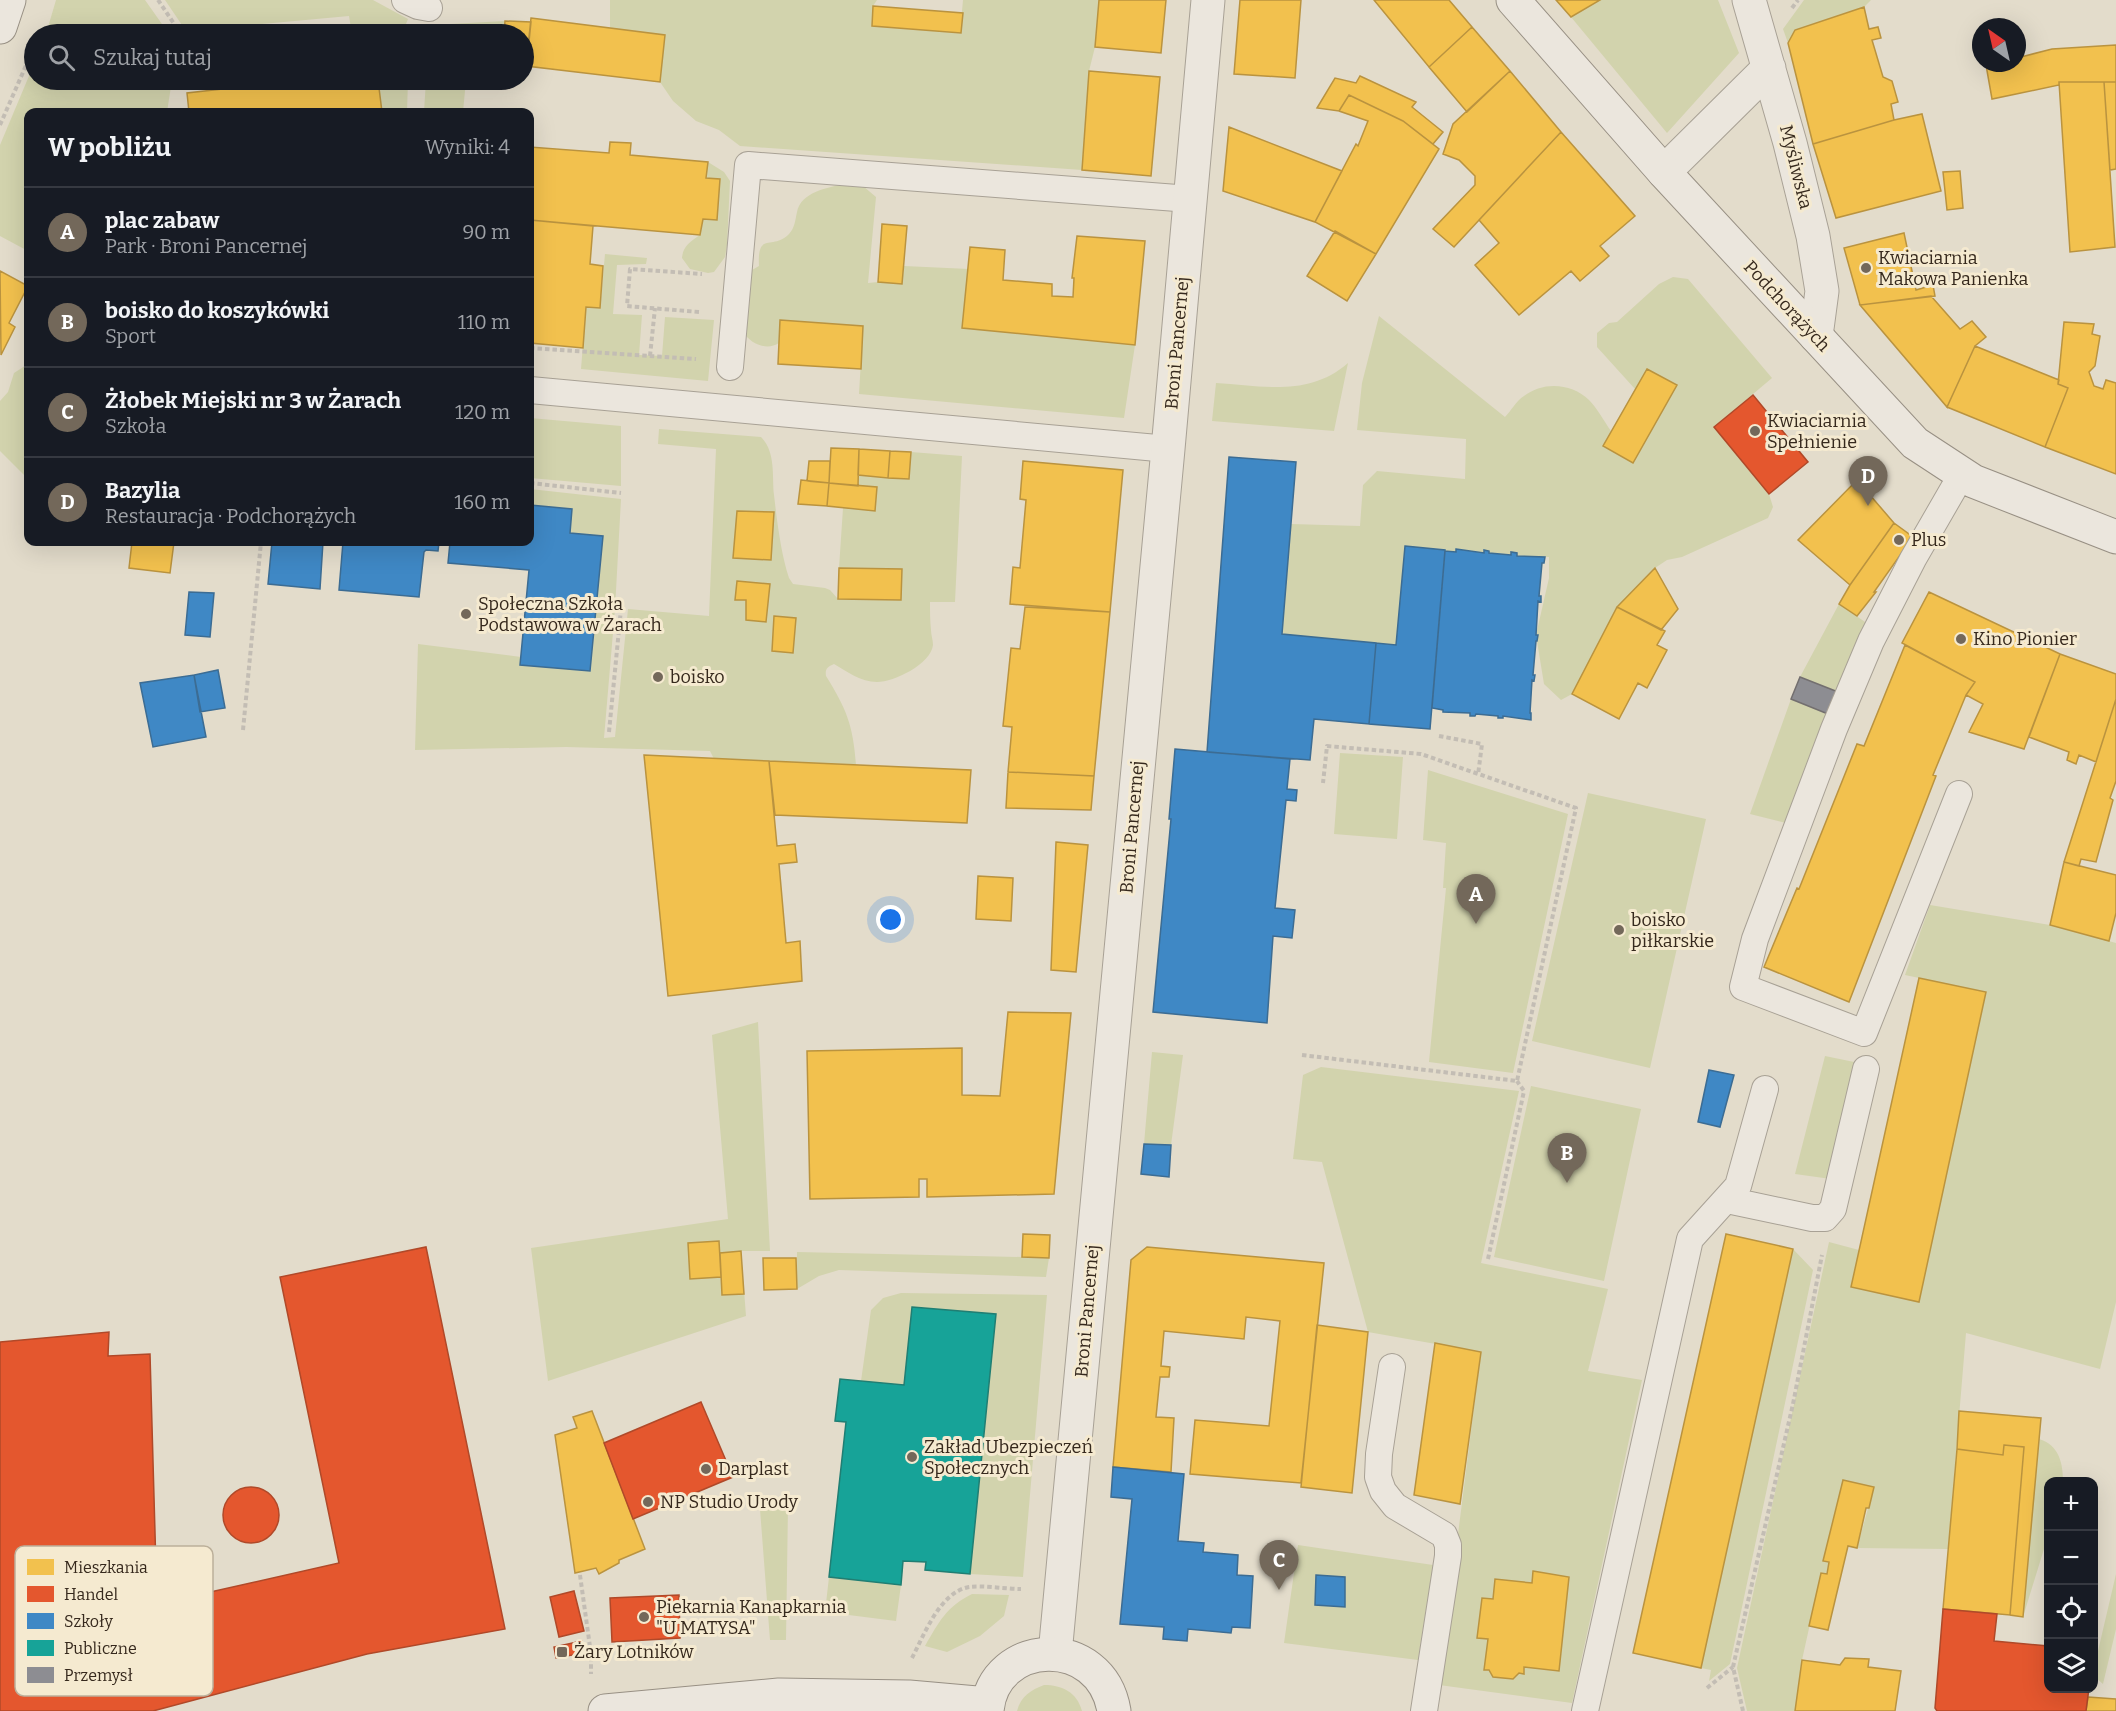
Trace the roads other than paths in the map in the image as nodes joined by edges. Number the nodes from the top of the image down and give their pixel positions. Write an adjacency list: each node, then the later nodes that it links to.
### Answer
1 (9, 0): 7 (street)
2 (405, 0): 6 (lane)
3 (1208, 0): 10 (street, Broni Pancernej)
4 (1513, 0): 9 (street, Podchorążych)
5 (1749, 0): 8 (street, Myśliwska)
6 (429, 8)
7 (0, 27)
8 (1769, 68): 9 (street); 11 (street, Myśliwska)
9 (1664, 172): 11 (street, Podchorążych)
10 (1190, 199): 12 (lane); 14 (street, Broni Pancernej)
11 (1816, 336): 15 (street, Podchorążych)
12 (730, 364)
13 (534, 390): 14 (lane)
14 (1168, 449): 22 (street, Broni Pancernej)
15 (1962, 474): 16 (street, Podchorążych); 17 (lane)
16 (2116, 537)
17 (1959, 794)
18 (1866, 1069): 20 (lane)
19 (1765, 1089): 20 (lane)
20 (1727, 1200): 27 (lane)
21 (1392, 1367): 26 (lane)
22 (1055, 1653): 23 (street); 25 (street)
23 (988, 1708): 24 (street)
24 (605, 1711)
25 (1114, 1711)
26 (1424, 1711)
27 (1585, 1711)

